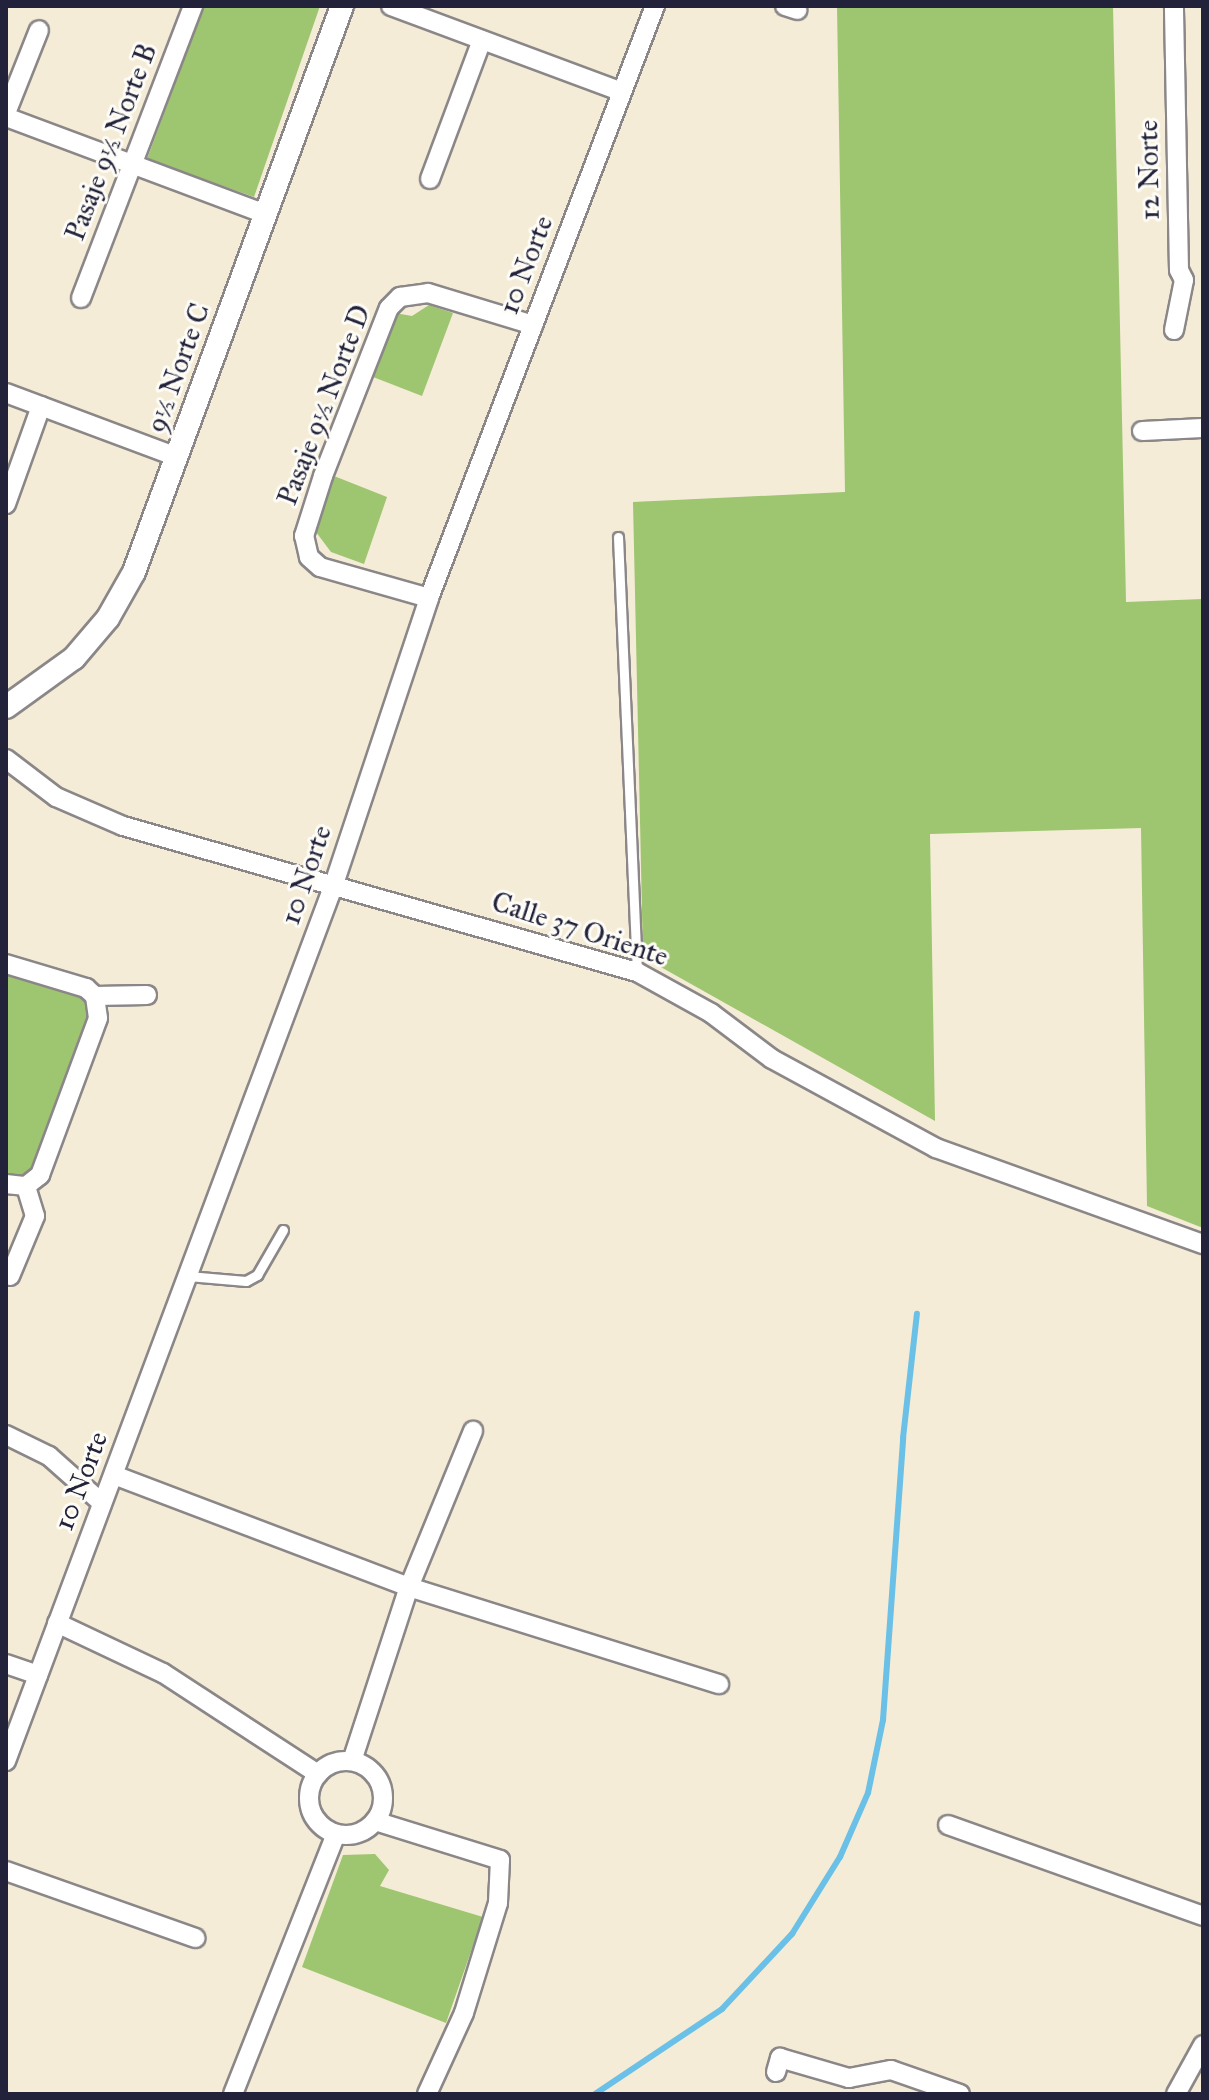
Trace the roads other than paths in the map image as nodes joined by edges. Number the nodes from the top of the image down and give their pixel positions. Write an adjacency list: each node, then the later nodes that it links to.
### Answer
1 (193, 6): 10 (street, Pasaje 9½ Norte B)
2 (342, 6): 12 (street, 9½ Norte C)
3 (391, 6): 7 (street)
4 (655, 6): 8 (street, 10 Norte)
5 (1174, 6): 13 (street, 12 Norte)
6 (39, 30): 9 (street)
7 (482, 40): 8 (street); 11 (street)
8 (622, 92): 16 (street, 10 Norte)
9 (6, 115): 10 (street)
10 (133, 164): 12 (street); 15 (street, Pasaje 9½ Norte B)
11 (430, 179)
12 (266, 214): 22 (street, 9½ Norte C)
13 (1184, 280): 14 (street); 17 (street, 12 Norte)
14 (1203, 285)
15 (81, 298)
16 (533, 325): 25 (street, 10 Norte); 25 (street, Pasaje 9½ Norte D)
17 (1174, 330)
18 (6, 393): 19 (street)
19 (41, 406): 22 (street); 23 (street)
20 (1203, 428): 21 (street)
21 (1142, 431)
22 (177, 457): 26 (street, 9½ Norte C)
23 (6, 504)
24 (618, 537): 30 (lane)
25 (429, 598): 28 (street, 10 Norte)
26 (6, 707)
27 (6, 759): 28 (street, Calle 37 Oriente)
28 (334, 884): 30 (street, Calle 37 Oriente); 38 (street, 10 Norte)
29 (6, 964): 32 (street)
30 (637, 972): 36 (street, Calle 37 Oriente)
31 (147, 995): 32 (street)
32 (95, 996): 34 (street)
33 (6, 1184): 34 (street)
34 (26, 1186): 37 (street)
35 (283, 1230): 38 (lane)
36 (1203, 1244)
37 (10, 1276)
38 (188, 1276): 41 (street, 10 Norte)
39 (473, 1431): 43 (street)
40 (6, 1435): 42 (street)
41 (114, 1475): 42 (street, 10 Norte); 43 (street)
42 (102, 1503): 44 (street, 10 Norte)
43 (409, 1587): 47 (street); 49 (street)
44 (57, 1623): 46 (street, 10 Norte); 50 (street)
45 (6, 1664): 46 (street)
46 (38, 1675): 48 (street, 10 Norte)
47 (719, 1684)
48 (6, 1761)
49 (352, 1761): 50 (street); 51 (street)
50 (318, 1774): 53 (street)
51 (375, 1821): 53 (street); 60 (street)
52 (948, 1825): 55 (street)
53 (336, 1834): 59 (street)
54 (6, 1871): 56 (street)
55 (1203, 1916)
56 (195, 1938)
57 (1203, 2045): 62 (street)
58 (776, 2072): 61 (street)
59 (233, 2094)
60 (427, 2094)
61 (960, 2094)
62 (1176, 2094)

